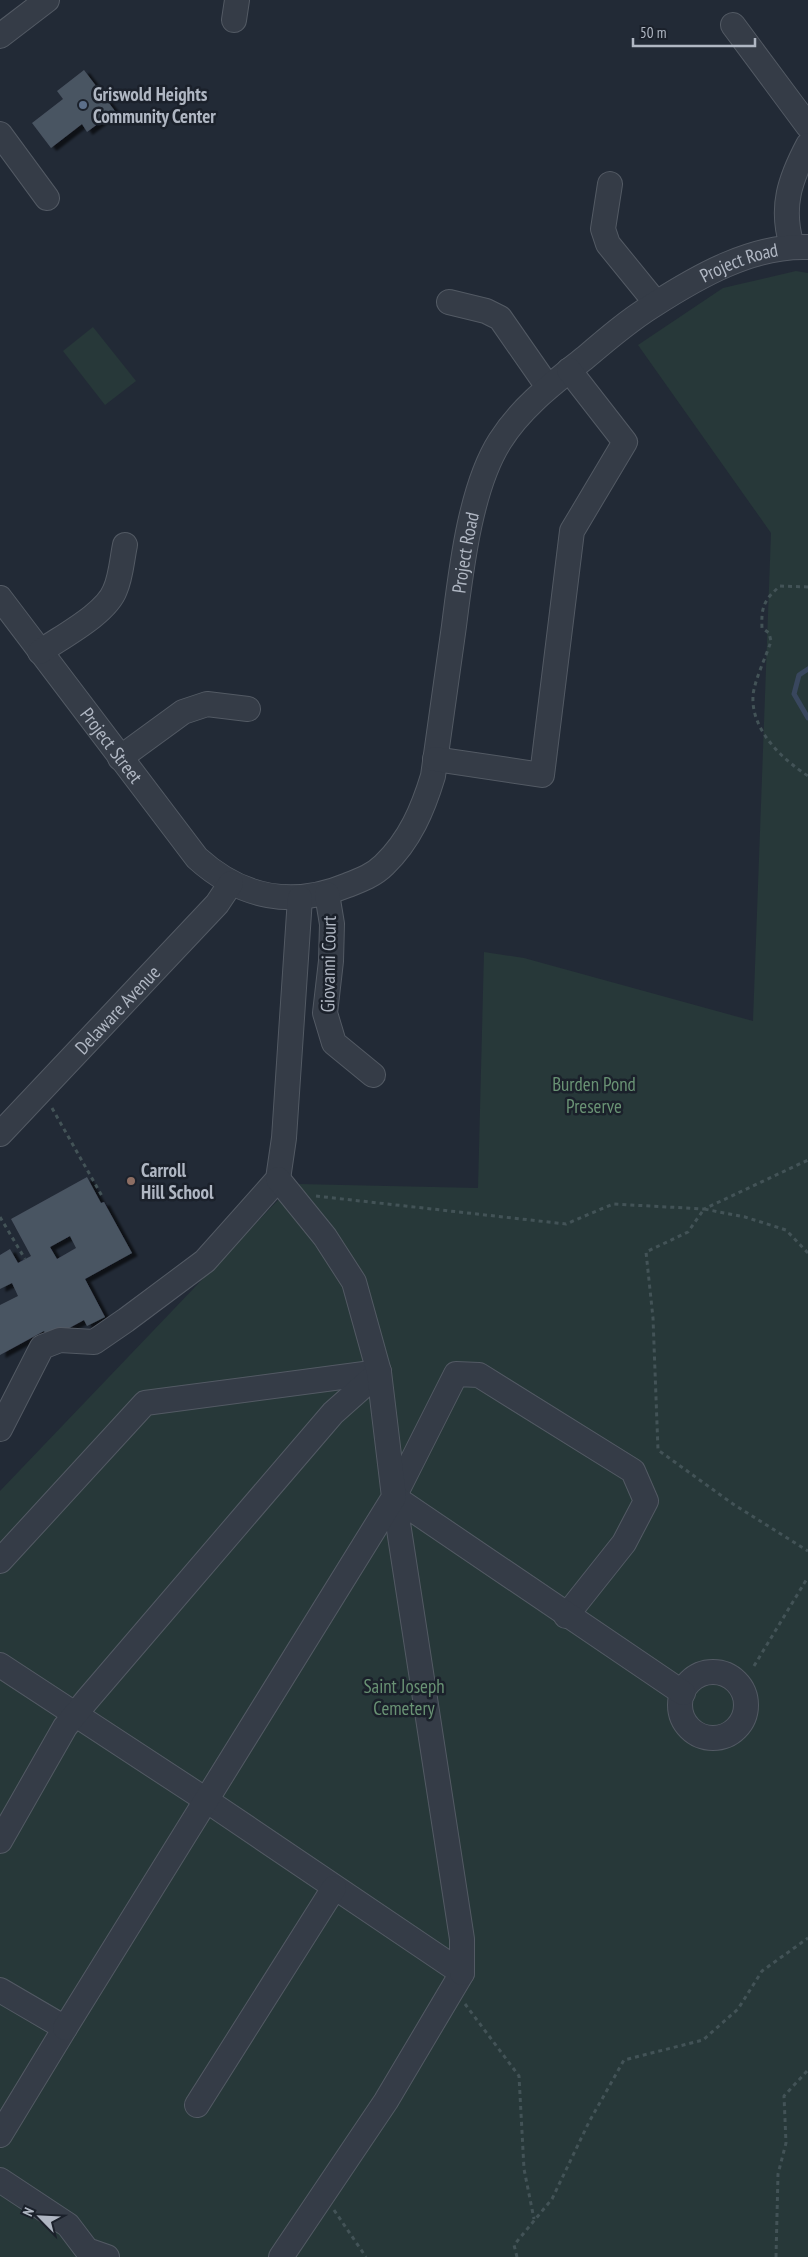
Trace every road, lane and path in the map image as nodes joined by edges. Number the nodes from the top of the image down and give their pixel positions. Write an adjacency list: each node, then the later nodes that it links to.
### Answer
1 (47, 0): 3 (street)
2 (733, 25): 4 (street)
3 (0, 36)
4 (808, 126)
5 (0, 134): 8 (street)
6 (808, 144): 9 (street)
7 (610, 184): 11 (street)
8 (47, 198)
9 (800, 246): 11 (street, Project Road)
10 (449, 302): 13 (street)
11 (656, 304): 12 (street, Project Road)
12 (569, 370): 13 (street, Project Road); 20 (street)
13 (548, 387): 20 (street, Project Road)
14 (125, 544): 17 (street)
15 (808, 587): 21 (path)
16 (0, 598): 17 (street, Project Street)
17 (40, 652): 19 (street, Project Street)
18 (248, 709): 19 (street)
19 (120, 758): 22 (street, Project Street)
20 (435, 759): 23 (street, Project Road)
21 (808, 776)
22 (232, 883): 24 (street, Project Road); 27 (street, Delaware Avenue)
23 (327, 894): 24 (street, Project Road); 25 (street, Giovanni Court)
24 (300, 898): 29 (street)
25 (373, 1075)
26 (52, 1107): 30 (path)
27 (0, 1134)
28 (808, 1160): 31 (path)
29 (284, 1186): 31 (path); 35 (street); 36 (street)
30 (102, 1196)
31 (704, 1209): 33 (path); 38 (path)
32 (0, 1217): 34 (path)
33 (808, 1253)
34 (25, 1259)
35 (379, 1372): 37 (street); 39 (street); 45 (street)
36 (0, 1429)
37 (394, 1497): 41 (street); 41 (street); 46 (street); 50 (street)
38 (808, 1551)
39 (0, 1561)
40 (808, 1577): 43 (path)
41 (566, 1616): 44 (street)
42 (0, 1665): 45 (street)
43 (754, 1666)
44 (683, 1693)
45 (76, 1715): 46 (street); 47 (street)
46 (206, 1800): 48 (street); 52 (street)
47 (0, 1841)
48 (334, 1888): 50 (street); 54 (street)
49 (808, 1938): 58 (path)
50 (458, 1980): 57 (street); 58 (path)
51 (0, 1990): 52 (street)
52 (65, 2028): 55 (street)
53 (808, 2070): 63 (path)
54 (197, 2105)
55 (0, 2135)
56 (0, 2180): 59 (street)
57 (323, 2194): 60 (street); 61 (path)
58 (534, 2220): 62 (path)
59 (92, 2255)
60 (281, 2257)
61 (366, 2257)
62 (516, 2257)
63 (776, 2257)

